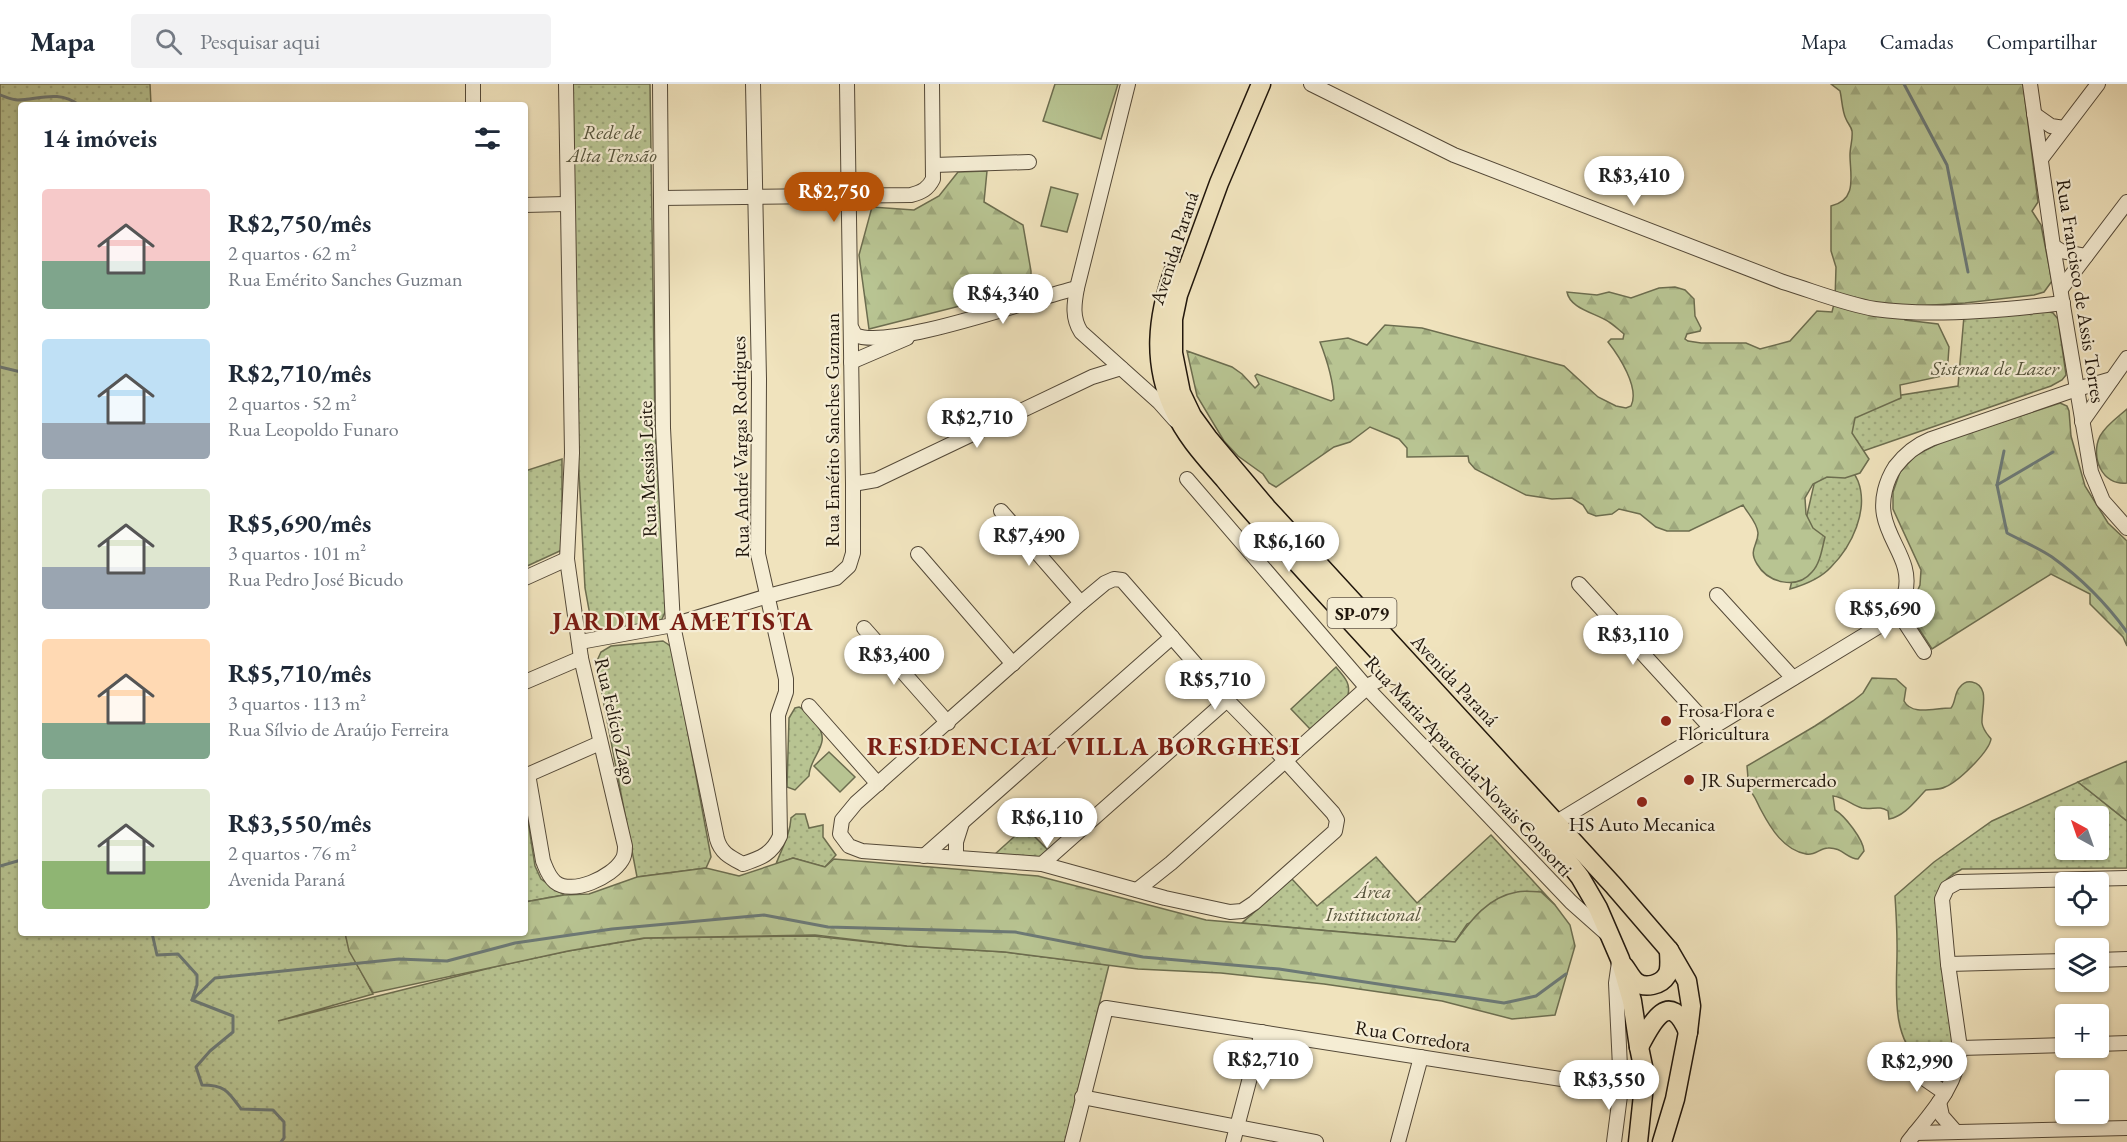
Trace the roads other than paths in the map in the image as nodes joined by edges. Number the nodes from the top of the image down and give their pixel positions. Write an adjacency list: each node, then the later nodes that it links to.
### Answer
1 (473, 84): 13 (street)
2 (566, 84): 23 (street, Rua Felício Zago)
3 (660, 84): 21 (street, Rua Messias Leite)
4 (753, 84): 20 (street, Rua André Vargas Rodrigues)
5 (847, 84): 19 (street, Rua Emérito Sanches Guzman)
6 (932, 84): 18 (street)
7 (1128, 84): 27 (street)
8 (1248, 84): 39 (main road, Avenida Paraná / SP-079)
9 (1261, 84): 74 (main road, Avenida Paraná / SP-079)
10 (1311, 84): 28 (street)
11 (2030, 84): 14 (street, Rua Francisco de Assis Torres)
12 (2098, 84): 15 (street)
13 (473, 102)
14 (2034, 114): 15 (street); 16 (street, Rua Francisco de Assis Torres)
15 (2064, 129): 16 (street)
16 (2041, 159): 25 (street, Rua Francisco de Assis Torres)
17 (1029, 162): 18 (street)
18 (934, 165): 19 (street)
19 (849, 195): 20 (street); 29 (street, Rua Emérito Sanches Guzman)
20 (754, 197): 21 (street); 49 (street, Rua André Vargas Rodrigues)
21 (662, 198): 52 (street, Rua Messias Leite)
22 (2127, 202): 26 (street)
23 (566, 204): 24 (street); 45 (street, Rua Felício Zago)
24 (528, 205)
25 (2053, 246): 26 (street); 28 (street, Rua Francisco de Assis Torres)
26 (2086, 256): 28 (street)
27 (1077, 288): 30 (street); 31 (street)
28 (2062, 296): 37 (street, Rua Francisco de Assis Torres)
29 (852, 328): 30 (street); 33 (street, Rua Emérito Sanches Guzman)
30 (921, 332): 33 (street)
31 (1099, 348): 34 (street); 35 (street)
32 (2127, 358): 36 (street)
33 (851, 362): 41 (street, Rua Emérito Sanches Guzman)
34 (1121, 368): 35 (street); 39 (street)
35 (1092, 377): 41 (street)
36 (2112, 379): 37 (street); 38 (street)
37 (2077, 389): 38 (street, Rua Francisco de Assis Torres); 51 (street)
38 (2082, 422): 43 (street, Rua Francisco de Assis Torres)
39 (1185, 432): 56 (main road, Avenida Paraná / SP-079)
40 (1187, 479): 63 (street, Rua Maria Aparecida Novais Consorti)
41 (853, 484): 49 (street, Rua Emérito Sanches Guzman)
42 (1001, 511): 50 (street)
43 (2124, 521)
44 (918, 554): 59 (street)
45 (567, 559): 46 (street); 55 (street, Rua Felício Zago)
46 (528, 577)
47 (1579, 584): 67 (street)
48 (1717, 595): 60 (street)
49 (768, 596): 52 (street, Rua Emérito Sanches Guzman); 76 (street, Rua André Vargas Rodrigues)
50 (1081, 603): 54 (street); 59 (street)
51 (1898, 612): 57 (street); 60 (street)
52 (673, 625): 55 (street, Rua Emérito Sanches Guzman); 76 (street, Rua Messias Leite)
53 (864, 628): 66 (street)
54 (1172, 638): 64 (street); 73 (street)
55 (580, 642): 58 (street, Rua Felício Zago)
56 (1377, 648): 61 (main road, Avenida Paraná / SP-079); 63 (street)
57 (1924, 652)
58 (581, 658): 62 (street); 68 (street, Rua Felício Zago)
59 (1013, 663): 66 (street)
60 (1793, 678): 67 (street)
61 (1404, 679): 63 (street); 85 (main road, Avenida Paraná / SP-079)
62 (528, 681)
63 (1369, 686): 69 (street); 85 (street, Rua Maria Aparecida Novais Consorti)
64 (1227, 700): 69 (street); 75 (street)
65 (809, 706): 72 (street)
66 (948, 723): 72 (street)
67 (1710, 727): 74 (street)
68 (600, 743): 70 (street); 71 (street, Rua Felício Zago)
69 (1286, 761): 79 (street); 84 (street)
70 (528, 775)
71 (528, 780)
72 (878, 784): 77 (street)
73 (963, 822): 77 (street); 78 (street)
74 (1555, 823): 86 (main road, Avenida Paraná / SP-079)
75 (1072, 837): 80 (street); 81 (street)
76 (720, 848)
77 (924, 856): 78 (street)
78 (956, 857): 80 (street)
79 (1171, 863): 83 (street); 84 (street)
80 (1042, 864): 81 (street)
81 (1067, 870): 83 (street)
82 (2127, 878): 91 (street)
83 (1137, 890): 84 (street)
84 (1165, 898)
85 (1611, 937): 88 (main road, Avenida Paraná / SP-079)
86 (1669, 950): 88 (main road, SP-079); 93 (main road, Avenida Paraná / SP-079)
87 (2127, 959): 89 (street)
88 (1620, 960): 97 (main road, Avenida Paraná / SP-079); 101 (street, Avenida Paraná)
89 (2109, 960)
90 (2055, 961): 91 (street)
91 (1948, 964): 98 (street)
92 (1262, 1032): 99 (street, Rua Corredora); 102 (street, Rua Corredora); 104 (street)
93 (1688, 1032): 97 (main road); 114 (main road, Avenida Paraná / SP-079)
94 (2127, 1043): 95 (street)
95 (2109, 1044)
96 (2055, 1045): 98 (street)
97 (1639, 1047): 101 (main road, Avenida Paraná / SP-079)
98 (1960, 1048): 103 (street)
99 (1421, 1057): 101 (street, Rua Corredora); 111 (street)
100 (1906, 1066): 103 (street)
101 (1632, 1090): 112 (street, Avenida Paraná); 113 (main road, Avenida Paraná)
102 (1082, 1097): 104 (street); 108 (street)
103 (1942, 1097): 106 (street); 107 (street)
104 (1237, 1127): 109 (street); 110 (street)
105 (2127, 1128): 106 (street)
106 (1956, 1132): 107 (street)
107 (1911, 1137)
108 (1071, 1142)
109 (1233, 1142)
110 (1316, 1142)
111 (1398, 1142)
112 (1615, 1142)
113 (1638, 1142)
114 (1662, 1142)

